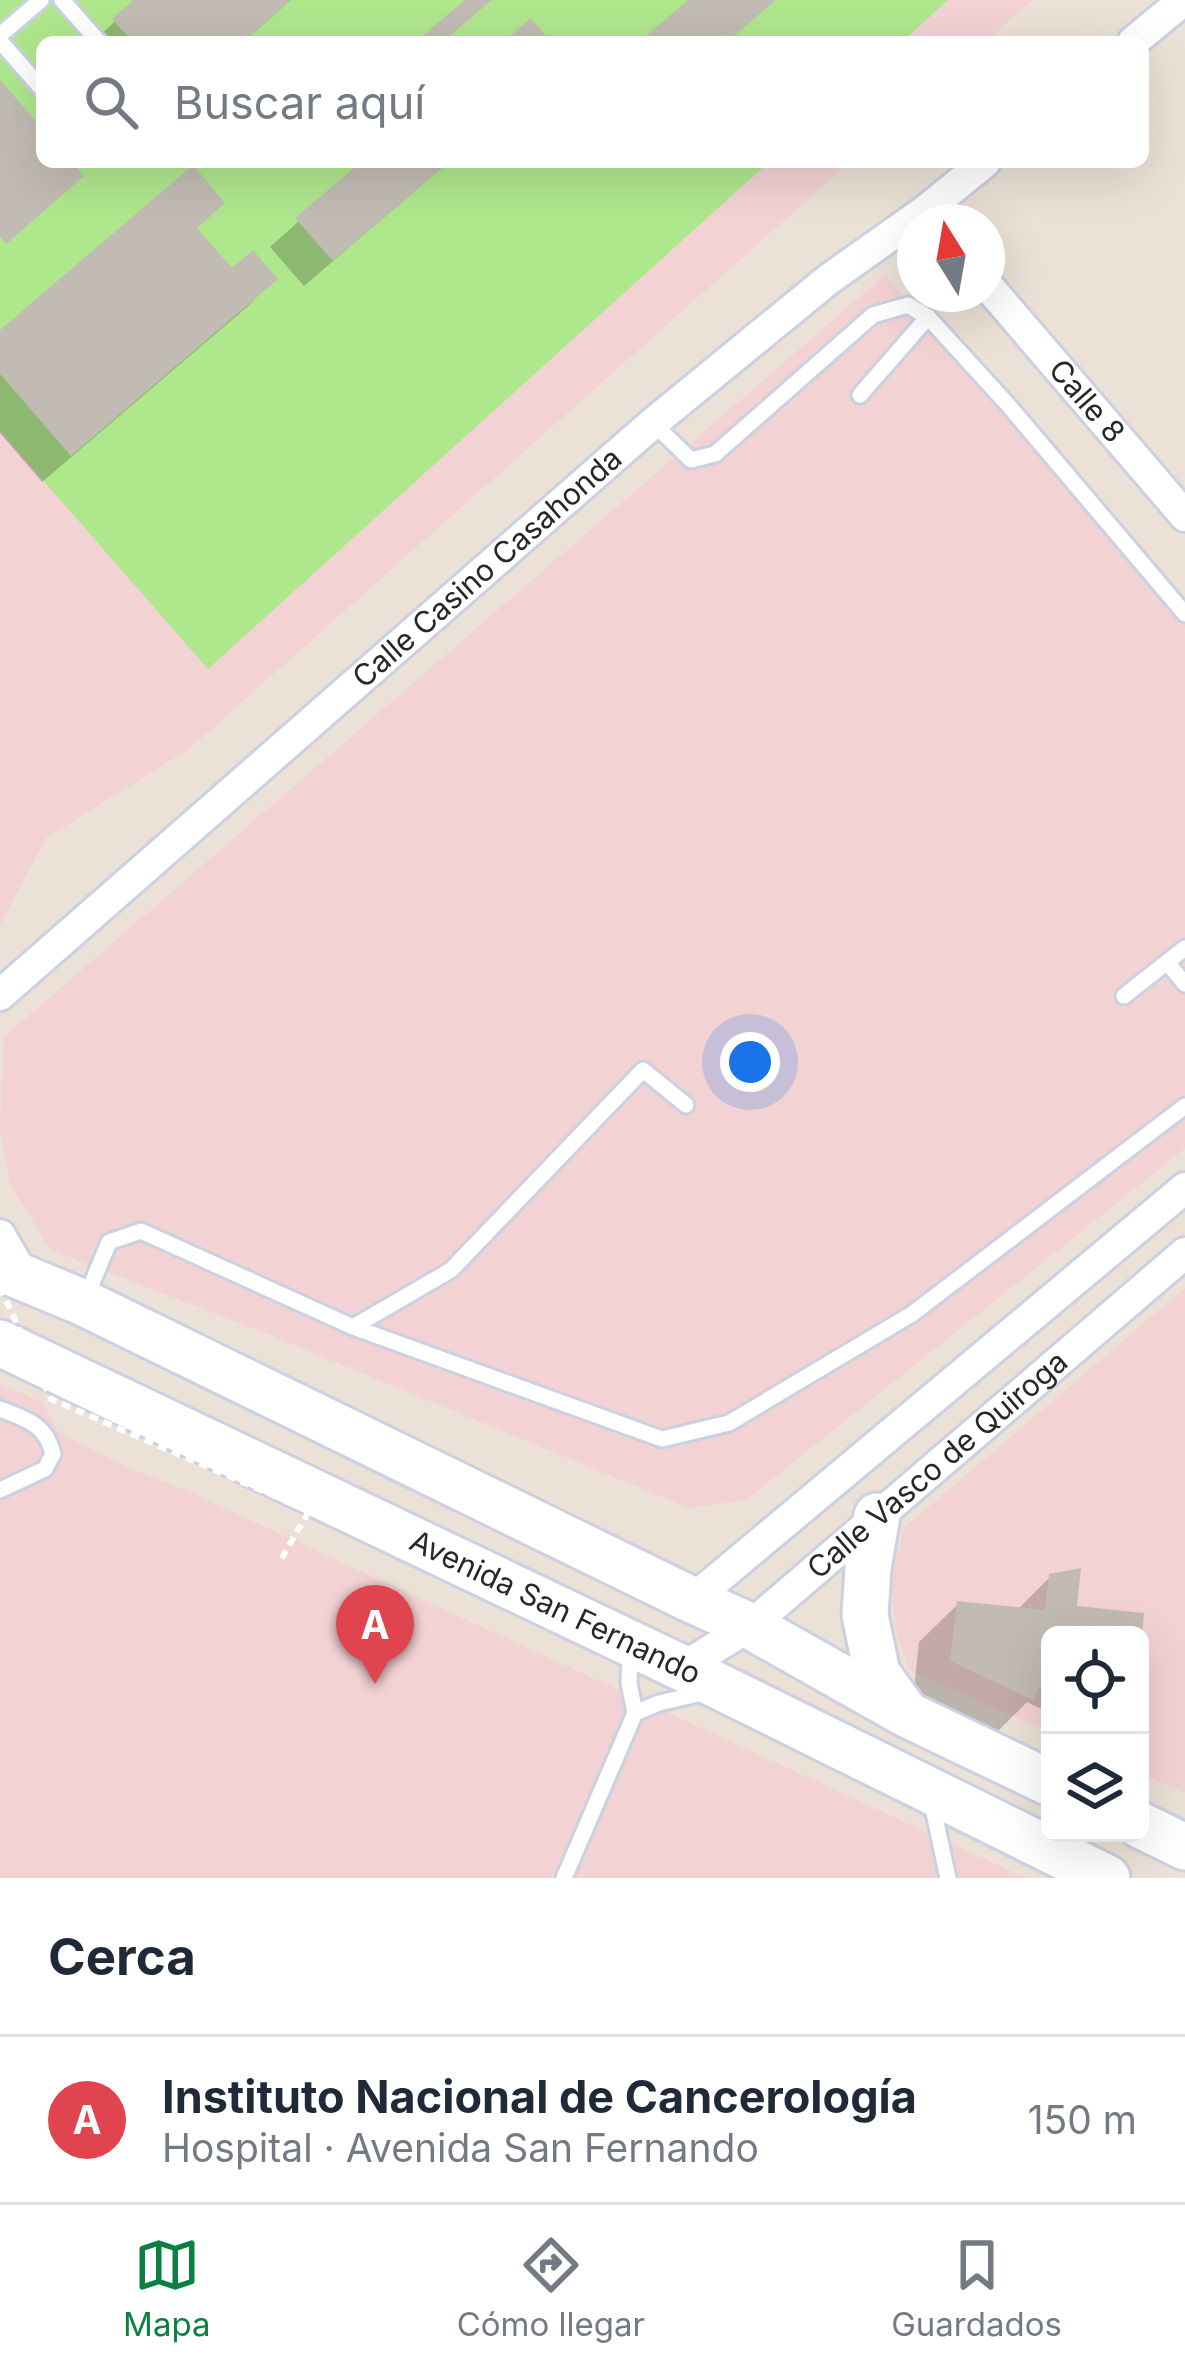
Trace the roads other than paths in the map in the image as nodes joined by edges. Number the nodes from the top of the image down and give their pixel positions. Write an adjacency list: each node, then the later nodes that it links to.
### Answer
1 (41, 0): 6 (lane)
2 (62, 0): 4 (lane)
3 (1184, 0): 5 (street)
4 (94, 36)
5 (1139, 36)
6 (0, 38): 7 (lane)
7 (36, 82)
8 (980, 168): 9 (street, Calle Casino Casahonda)
9 (942, 204)
10 (897, 237): 14 (street, Calle Casino Casahonda)
11 (1005, 304): 15 (street, Calle 8)
12 (928, 317): 13 (lane); 14 (lane); 17 (lane)
13 (860, 395)
14 (653, 423): 21 (street, Calle Casino Casahonda)
15 (1173, 480): 16 (street, Calle 8)
16 (1185, 516)
17 (1185, 614)
18 (1185, 948): 19 (lane)
19 (1167, 962): 20 (lane); 22 (lane)
20 (1185, 984)
21 (1, 993)
22 (1124, 996)
23 (686, 1105): 30 (lane)
24 (1185, 1106): 30 (lane)
25 (1185, 1188): 37 (street, Calle Vasco de Quiroga)
26 (0, 1235): 28 (street)
27 (1185, 1253): 36 (street, Calle Vasco de Quiroga)
28 (9, 1278): 29 (main road)
29 (84, 1303): 30 (lane); 32 (main road)
30 (353, 1327)
31 (0, 1343): 34 (main road, Avenida San Fernando)
32 (258, 1386): 34 (main road); 37 (main road)
33 (0, 1409): 35 (lane)
34 (205, 1442): 39 (main road, Avenida San Fernando)
35 (0, 1490)
36 (877, 1516): 38 (street, Calle Vasco de Quiroga); 43 (main road)
37 (692, 1600): 38 (main road)
38 (750, 1626): 40 (street, Calle Vasco de Quiroga); 43 (main road)
39 (630, 1643): 40 (main road, Avenida San Fernando); 42 (lane)
40 (682, 1668): 41 (main road, Avenida San Fernando)
41 (724, 1688): 42 (lane); 45 (main road, Avenida San Fernando)
42 (635, 1713): 48 (lane)
43 (906, 1714): 44 (main road)
44 (1041, 1779)
45 (929, 1790): 49 (lane); 50 (main road, Avenida San Fernando)
46 (1149, 1829): 47 (main road)
47 (1185, 1846)
48 (563, 1878)
49 (947, 1878)
50 (1107, 1878)

